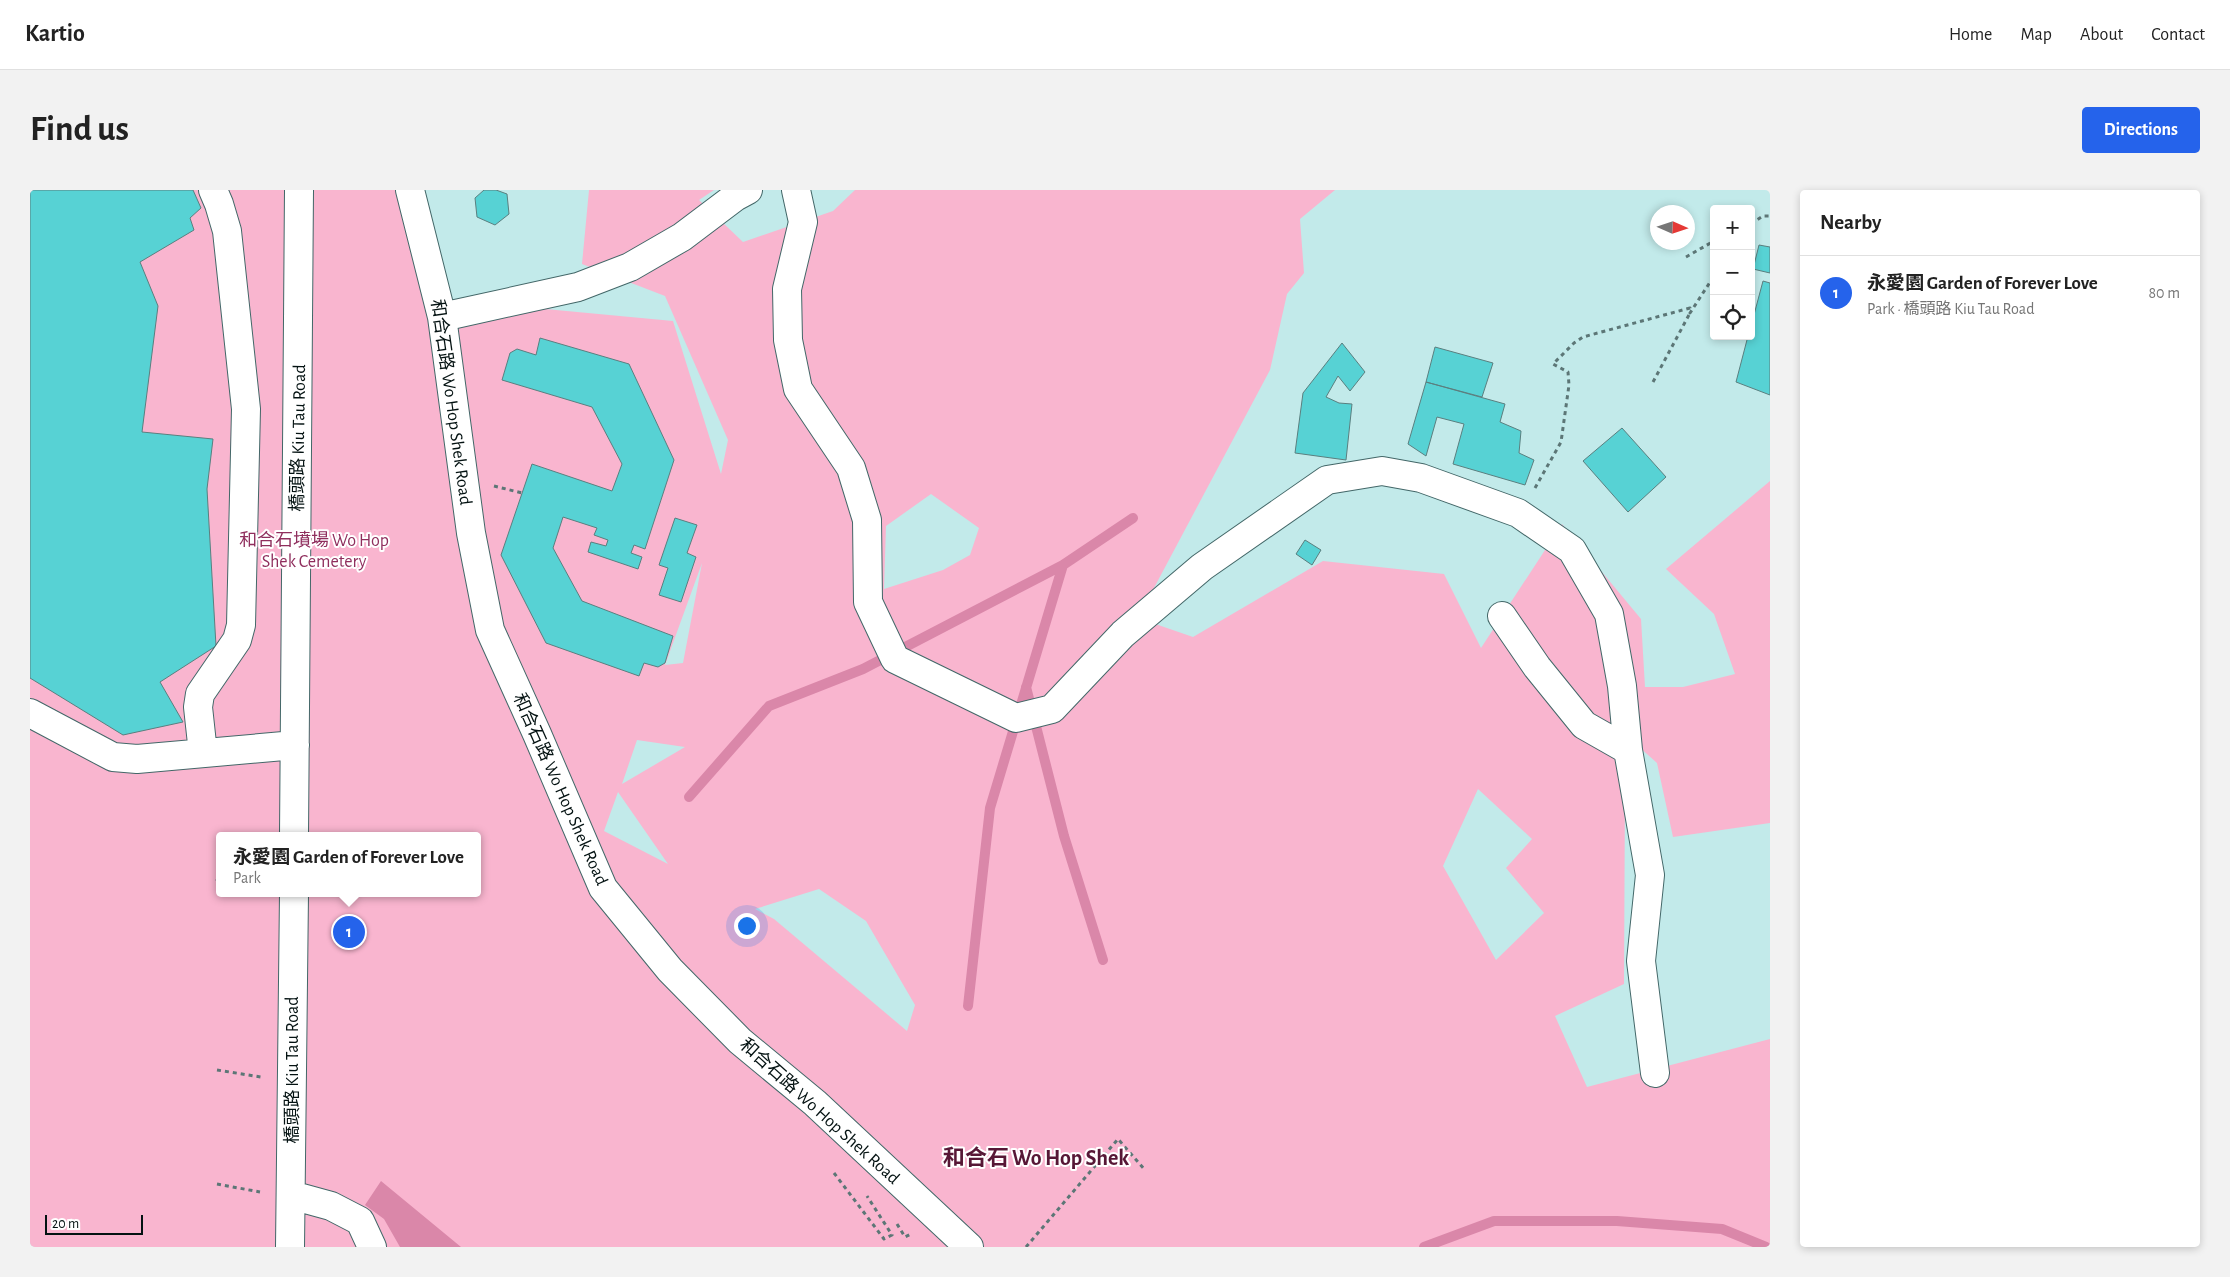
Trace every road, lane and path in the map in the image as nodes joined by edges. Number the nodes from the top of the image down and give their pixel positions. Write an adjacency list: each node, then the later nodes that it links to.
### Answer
1 (213, 190): 21 (street)
2 (299, 190): 19 (street, 橋頭路 Kiu Tau Road)
3 (410, 190): 12 (street, 和合石路 Wo Hop Shek Road)
4 (748, 190): 12 (street)
5 (796, 190): 16 (street)
6 (1770, 216): 7 (path)
7 (1755, 221)
8 (1710, 243): 9 (path)
9 (1686, 257)
10 (1710, 282): 11 (path)
11 (1690, 313): 13 (path); 16 (path)
12 (442, 317): 36 (street, 和合石路 Wo Hop Shek Road)
13 (1653, 382)
14 (488, 484): 15 (path)
15 (522, 493)
16 (1518, 513): 20 (street)
17 (1502, 616): 20 (street)
18 (30, 713): 21 (street)
19 (295, 745): 21 (street); 22 (street, 橋頭路 Kiu Tau Road)
20 (1628, 750): 25 (street)
21 (203, 752)
22 (294, 832)
23 (294, 897): 31 (street, 橋頭路 Kiu Tau Road)
24 (217, 1070): 26 (path)
25 (1655, 1073)
26 (269, 1078)
27 (1145, 1170): 37 (path)
28 (834, 1173): 30 (path)
29 (217, 1184): 31 (path)
30 (865, 1193)
31 (280, 1194): 34 (street, 橋頭路 Kiu Tau Road); 35 (street)
32 (894, 1220): 33 (path)
33 (918, 1231)
34 (290, 1247)
35 (372, 1247)
36 (969, 1247)
37 (1026, 1247)

